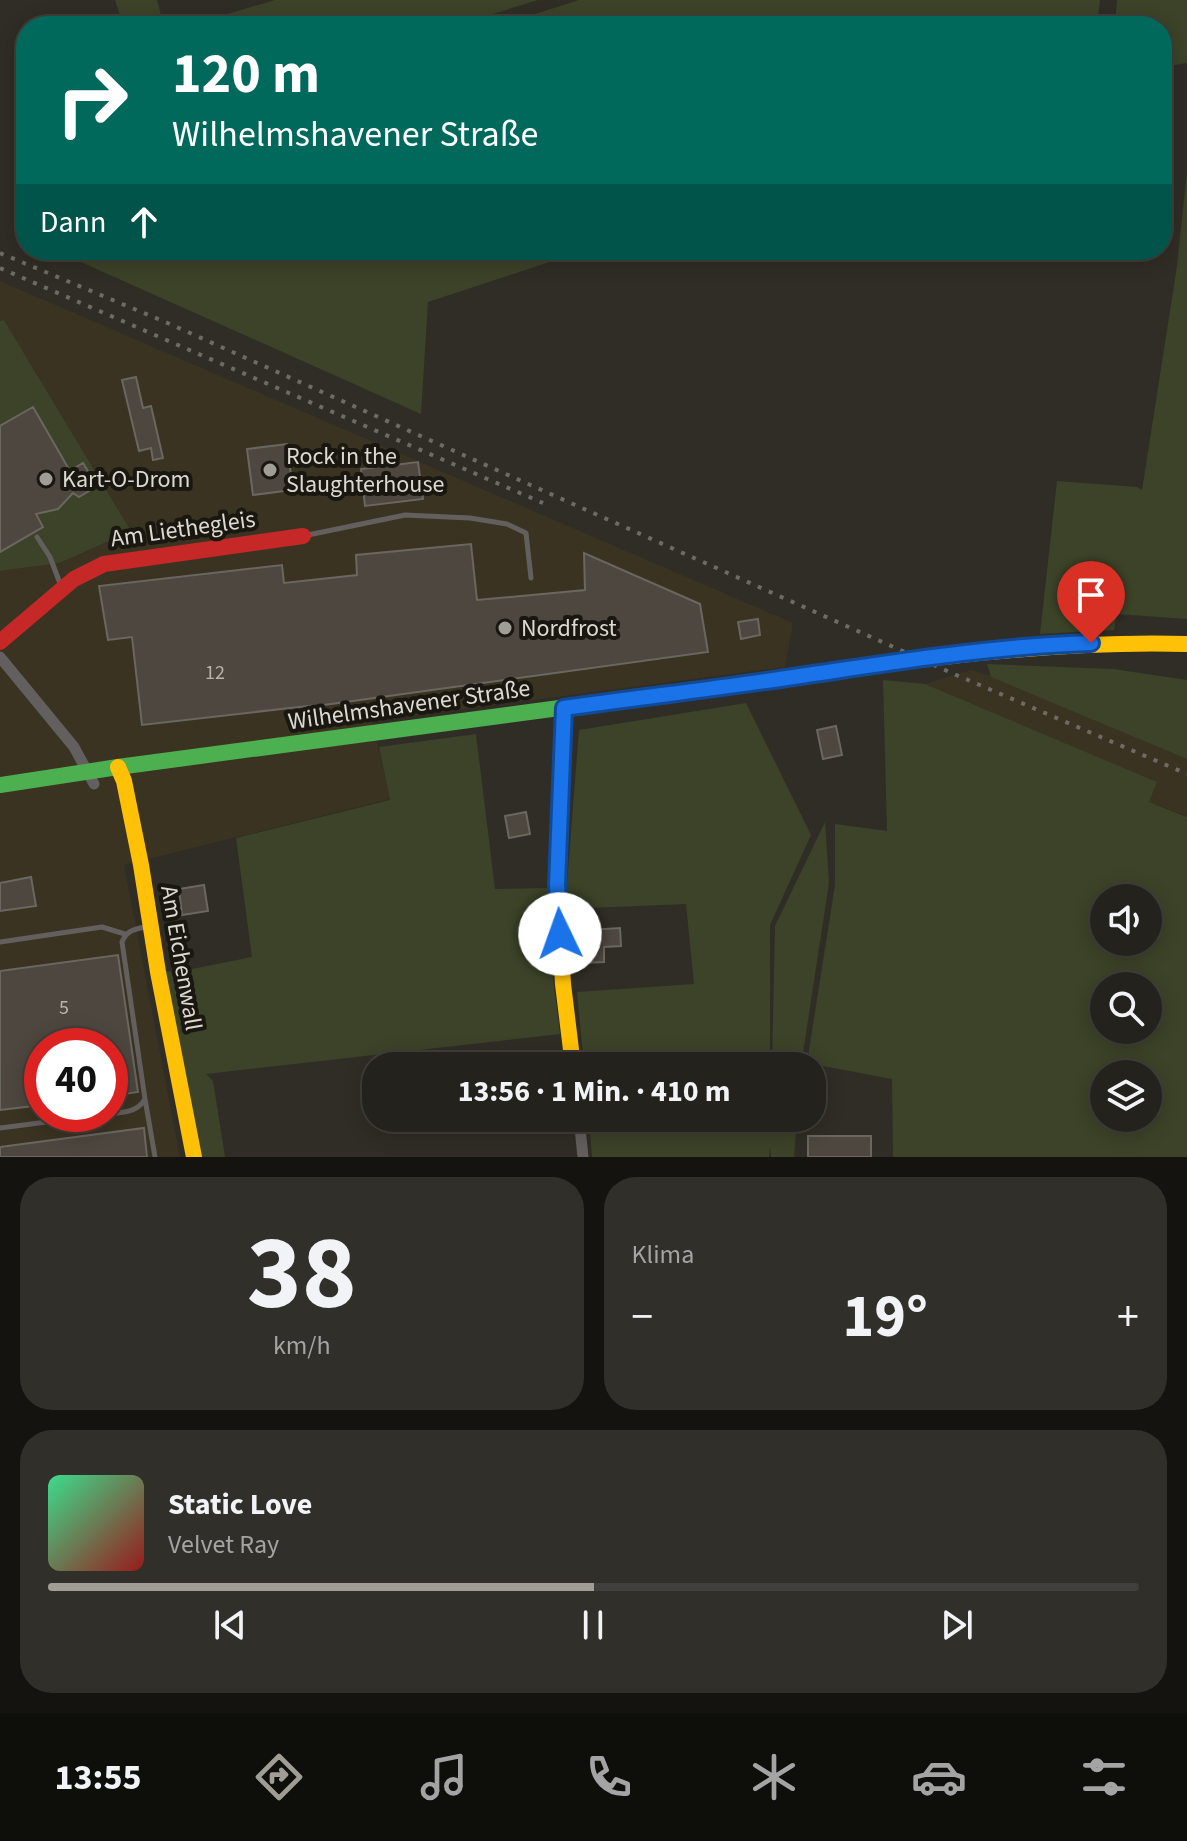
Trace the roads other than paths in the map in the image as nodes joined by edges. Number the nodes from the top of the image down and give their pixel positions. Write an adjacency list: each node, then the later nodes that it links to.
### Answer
1 (303, 536): 3 (lane); 4 (street, Am Liethegleis)
2 (37, 537): 4 (lane)
3 (531, 578)
4 (62, 590): 5 (street, Am Liethegleis)
5 (0, 642)
6 (1187, 644): 8 (street, Wilhelmshavener Straße)
7 (0, 657): 10 (street)
8 (564, 708): 9 (street, Wilhelmshavener Straße); 15 (street)
9 (118, 767): 10 (street, Wilhelmshavener Straße); 12 (street, Am Eichenwall)
10 (90, 778): 11 (street, Wilhelmshavener Straße)
11 (0, 785)
12 (150, 926): 13 (lane); 22 (street, Am Eichenwall)
13 (125, 934): 14 (lane); 16 (lane)
14 (0, 942)
15 (571, 1052)
16 (145, 1099): 17 (lane); 21 (lane)
17 (128, 1111)
18 (24, 1125): 19 (lane)
19 (0, 1128)
20 (580, 1132): 23 (street)
21 (155, 1157)
22 (194, 1157)
23 (583, 1157)

